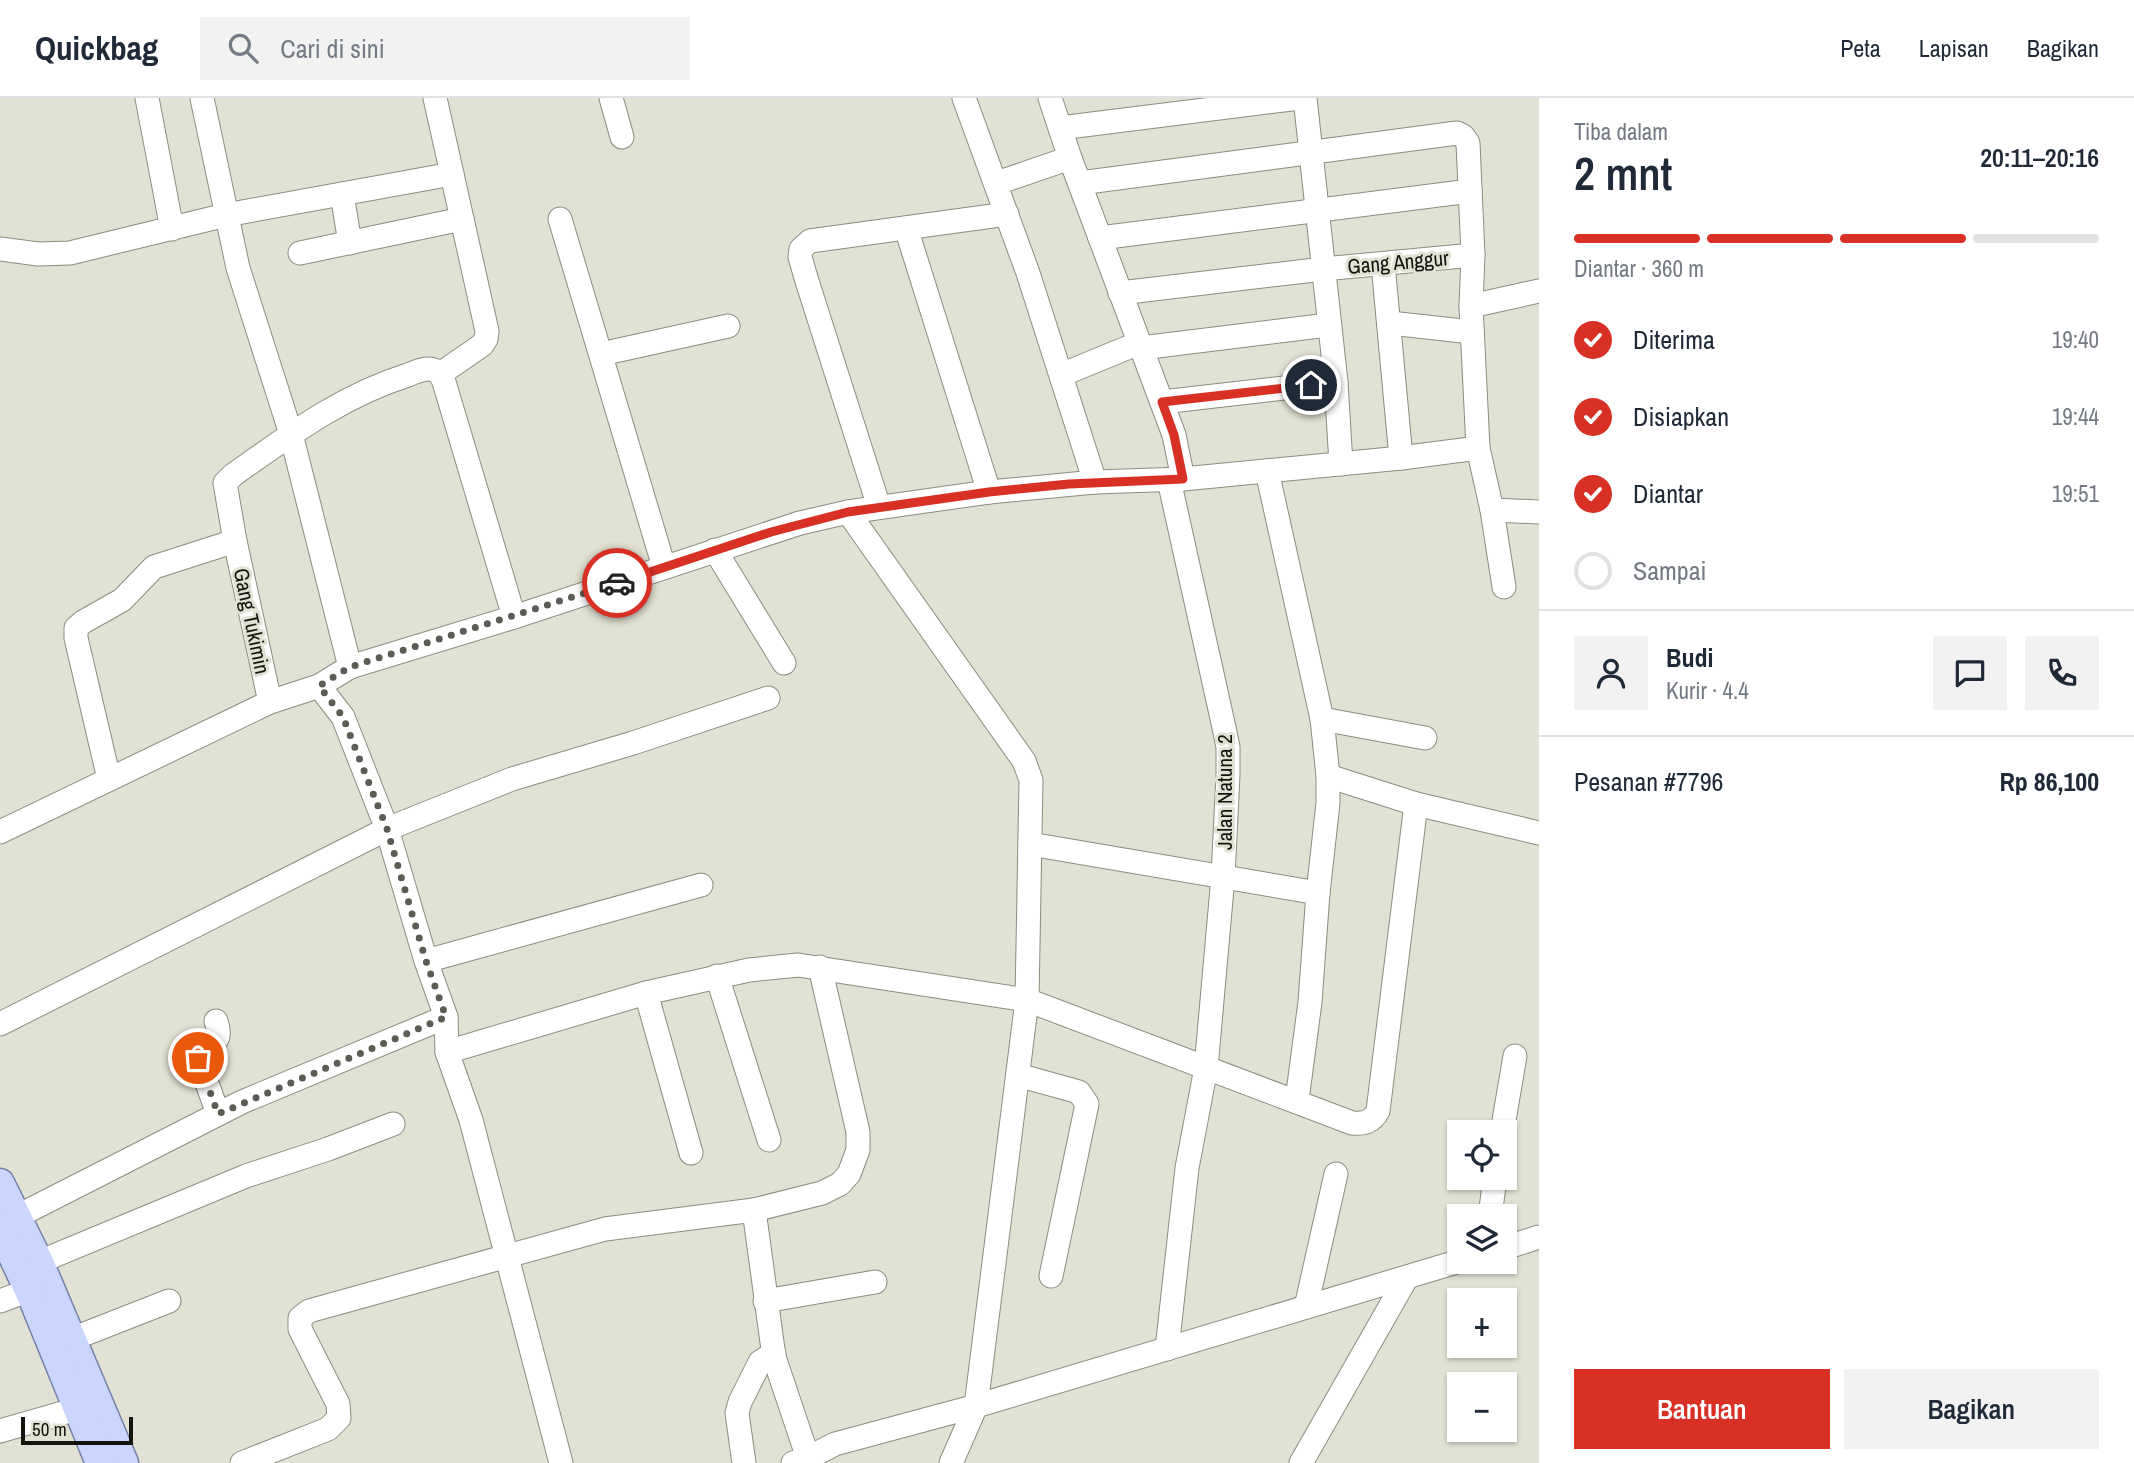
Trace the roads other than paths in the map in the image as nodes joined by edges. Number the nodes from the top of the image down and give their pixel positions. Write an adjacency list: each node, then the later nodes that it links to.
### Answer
1 (147, 98): 23 (street)
2 (202, 98): 19 (street)
3 (435, 98): 12 (street)
4 (611, 98): 9 (street)
5 (964, 98): 13 (street)
6 (1050, 98): 8 (street, Jalan Natuna 2)
7 (1302, 98): 8 (street); 10 (street)
8 (1060, 128): 11 (street, Jalan Natuna 2)
9 (622, 137)
10 (1311, 154): 14 (street); 15 (street); 17 (street)
11 (1070, 158): 13 (street); 14 (street, Jalan Natuna 2)
12 (452, 174): 16 (street); 20 (street)
13 (997, 183): 18 (street)
14 (1080, 183): 24 (street, Jalan Natuna 2)
15 (1470, 191): 17 (street); 28 (street)
16 (342, 194): 19 (street); 25 (street)
17 (1317, 210): 24 (street); 30 (street)
18 (1007, 214): 22 (street); 41 (street)
19 (226, 215): 23 (street); 44 (street)
20 (462, 219): 25 (street); 40 (street)
21 (559, 219): 39 (street)
22 (906, 228): 51 (street); 52 (street)
23 (172, 229): 26 (street)
24 (1100, 238): 32 (street, Jalan Natuna 2)
25 (350, 243): 27 (street)
26 (0, 249)
27 (300, 253)
28 (1473, 255): 29 (street, Gang Anggur); 33 (street)
29 (1383, 264): 30 (street, Gang Anggur); 34 (street)
30 (1323, 269): 32 (street, Gang Anggur); 35 (street)
31 (1539, 290): 33 (street)
32 (1120, 293): 38 (street, Jalan Natuna 2)
33 (1471, 306): 37 (street)
34 (1390, 323): 37 (street); 46 (street)
35 (1328, 325): 38 (street); 42 (street)
36 (728, 326): 39 (street)
37 (1472, 332): 45 (street)
38 (1140, 345): 41 (street); 43 (street, Jalan Natuna 2)
39 (601, 354): 58 (street)
40 (440, 374): 44 (street); 60 (street)
41 (1061, 375): 50 (street)
42 (1336, 382): 43 (street); 47 (street)
43 (1162, 402): 49 (street, Jalan Natuna 2)
44 (291, 434): 56 (street, Gang Tukimin); 62 (street)
45 (1478, 447): 46 (street); 53 (street)
46 (1401, 458): 47 (street)
47 (1341, 464): 48 (street)
48 (1267, 471): 49 (street); 66 (street)
49 (1176, 479): 50 (street); 75 (street, Jalan Natuna 2)
50 (1095, 482): 51 (street)
51 (989, 492): 52 (street)
52 (879, 507): 54 (street)
53 (1492, 510): 55 (street); 59 (street)
54 (848, 512): 57 (street); 74 (street)
55 (1539, 512)
56 (235, 541): 65 (street, Gang Tukimin); 69 (street)
57 (715, 550): 58 (street); 61 (street)
58 (664, 567): 60 (street)
59 (1504, 587)
60 (514, 617): 62 (street)
61 (784, 663)
62 (350, 667): 63 (street)
63 (319, 686): 65 (street); 71 (street)
64 (768, 698): 71 (street)
65 (270, 702): 69 (street)
66 (1322, 719): 67 (street); 68 (street)
67 (1425, 738)
68 (1328, 776): 70 (street); 77 (street)
69 (109, 779): 72 (street)
70 (1416, 804): 73 (street); 90 (street)
71 (387, 829): 78 (street); 85 (street)
72 (0, 832)
73 (1539, 833)
74 (1030, 844): 75 (street); 82 (street)
75 (1223, 877): 77 (street); 88 (street, Jalan Natuna 2)
76 (701, 886): 78 (street)
77 (1318, 893): 90 (street)
78 (426, 961): 83 (street)
79 (820, 967): 80 (street); 82 (street); 98 (street)
80 (717, 976): 81 (street); 94 (street)
81 (646, 993): 86 (street); 95 (street)
82 (1027, 1000): 88 (street); 89 (street)
83 (446, 1017): 86 (street); 91 (street)
84 (216, 1021): 91 (street)
85 (0, 1024)
86 (447, 1052): 102 (street)
87 (1516, 1056): 92 (street)
88 (1206, 1068): 90 (street); 113 (street, Jalan Natuna 2)
89 (1017, 1075): 104 (street); 116 (street)
90 (1297, 1100)
91 (218, 1114): 99 (street)
92 (1504, 1120)
93 (393, 1124): 106 (street)
94 (769, 1140)
95 (691, 1153)
96 (1336, 1174): 111 (street)
97 (0, 1183): 99 (main road)
98 (754, 1210): 102 (street); 110 (street)
99 (8, 1223): 106 (main road)
100 (1539, 1237): 101 (street)
101 (1517, 1244)
102 (508, 1255): 122 (street); 123 (street)
103 (1447, 1265): 105 (street)
104 (1051, 1276)
105 (1407, 1277): 111 (street); 126 (street)
106 (38, 1279): 108 (street); 112 (main road); 115 (main road)
107 (875, 1282): 110 (street)
108 (0, 1301)
109 (169, 1301): 112 (street)
110 (765, 1301): 114 (street)
111 (1306, 1307): 113 (street)
112 (72, 1339): 115 (main road)
113 (1167, 1349): 116 (street)
114 (774, 1353): 119 (street); 124 (street)
115 (88, 1406): 117 (street); 120 (main road); 121 (main road)
116 (976, 1406): 118 (street); 125 (street)
117 (0, 1431)
118 (834, 1453): 119 (street)
119 (800, 1461)
120 (100, 1463)
121 (124, 1463)
122 (242, 1463)
123 (561, 1463)
124 (744, 1463)
125 (951, 1463)
126 (1301, 1463)

